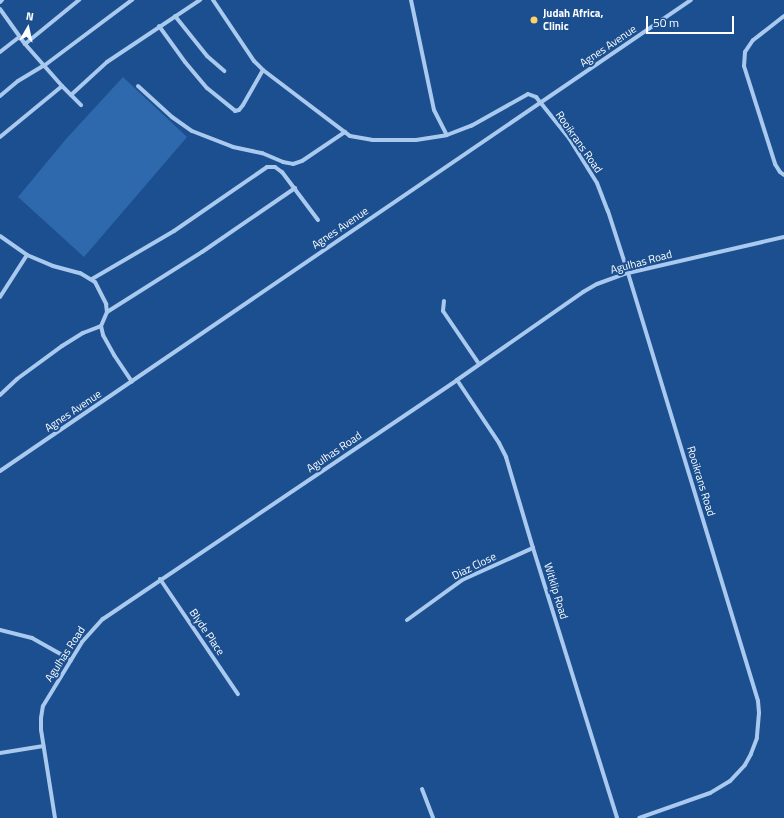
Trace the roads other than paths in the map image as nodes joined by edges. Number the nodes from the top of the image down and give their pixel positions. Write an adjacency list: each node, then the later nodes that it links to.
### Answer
1 (2, 0): 8 (street)
2 (79, 0): 14 (street)
3 (132, 0): 16 (street)
4 (200, 0): 10 (street)
5 (213, 0): 17 (street)
6 (411, 0): 26 (street)
7 (691, 0): 23 (street, Agnes Avenue)
8 (0, 2)
9 (0, 9): 13 (street)
10 (175, 16): 12 (street); 18 (street)
11 (784, 16): 28 (street)
12 (159, 26): 17 (street); 21 (street)
13 (20, 37): 14 (street); 15 (street)
14 (25, 44): 16 (street)
15 (0, 52)
16 (44, 64): 19 (street); 22 (street)
17 (263, 70): 25 (street)
18 (224, 71)
19 (62, 86): 21 (street); 27 (street)
20 (138, 86): 25 (street)
21 (71, 95): 24 (street)
22 (0, 96)
23 (540, 103): 26 (street); 34 (street, Rooikrans Road); 42 (street, Agnes Avenue)
24 (81, 105)
25 (344, 132): 26 (street)
26 (447, 135)
27 (0, 137)
28 (784, 175)
29 (294, 188): 30 (street); 35 (street); 38 (street)
30 (318, 220)
31 (0, 236): 33 (street)
32 (784, 237): 34 (street, Agulhas Road)
33 (27, 256): 35 (street); 36 (street)
34 (628, 273): 40 (street, Agulhas Road); 57 (street, Rooikrans Road)
35 (92, 279): 38 (street)
36 (0, 296)
37 (444, 301): 40 (street)
38 (107, 312): 39 (street)
39 (101, 326): 42 (street); 43 (street)
40 (479, 364): 41 (street, Agulhas Road)
41 (457, 380): 45 (street, Witklip Road); 46 (street, Agulhas Road)
42 (132, 382): 44 (street, Agnes Avenue)
43 (0, 395)
44 (0, 471)
45 (533, 548): 47 (street, Diaz Close); 56 (street, Witklip Road)
46 (160, 580): 49 (street, Agulhas Road); 50 (street, Blyde Place)
47 (407, 620)
48 (0, 630): 49 (street)
49 (71, 660): 51 (street, Agulhas Road)
50 (238, 694)
51 (43, 746): 52 (street); 54 (street, Agulhas Road)
52 (0, 753)
53 (422, 789): 55 (street)
54 (55, 818)
55 (433, 818)
56 (617, 818)
57 (639, 818)

